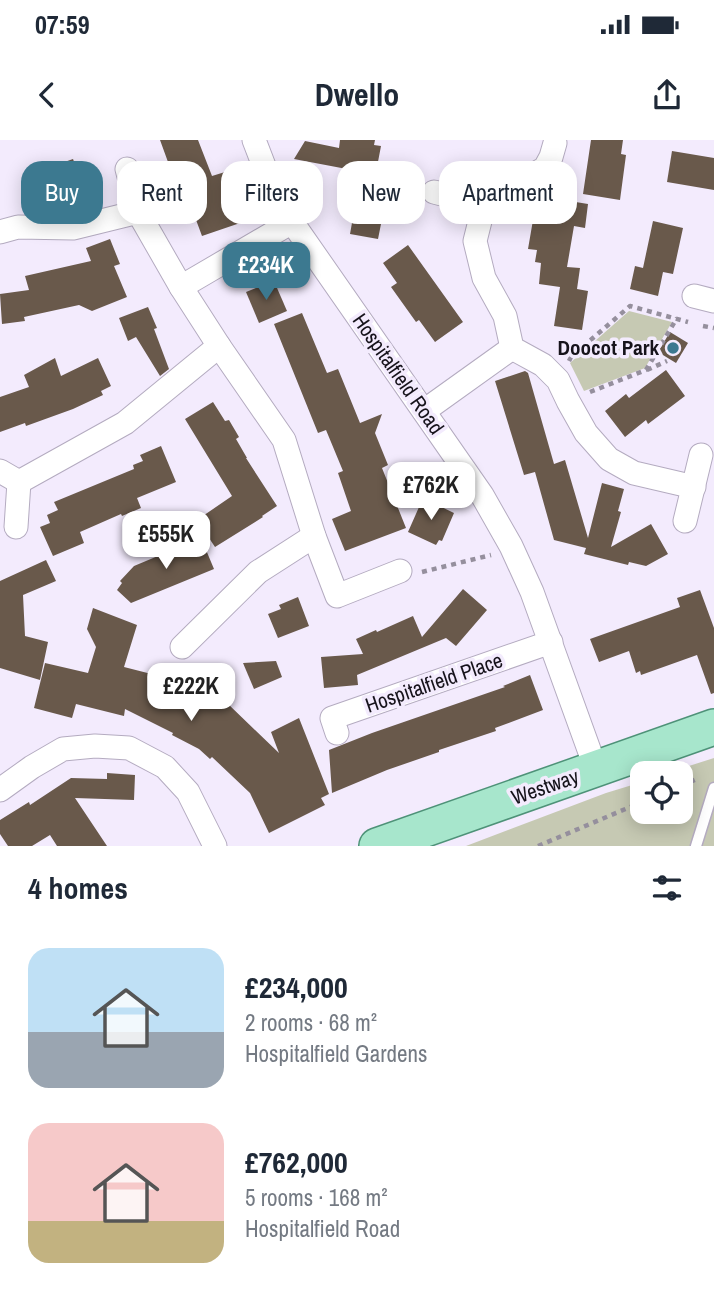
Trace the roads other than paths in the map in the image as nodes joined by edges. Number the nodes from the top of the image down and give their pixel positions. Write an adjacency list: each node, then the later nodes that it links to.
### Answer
1 (254, 140): 3 (street, Hospitalfield Road)
2 (555, 143): 4 (street)
3 (262, 161)
4 (549, 161)
5 (434, 192): 6 (street)
6 (439, 193)
7 (117, 217): 12 (street)
8 (145, 224): 13 (street)
9 (289, 224): 13 (street)
10 (293, 224): 16 (street, Hospitalfield Road)
11 (480, 224): 15 (street)
12 (0, 232)
13 (181, 287): 14 (street)
14 (219, 346): 18 (street); 22 (street)
15 (512, 348): 16 (street); 19 (street)
16 (424, 411): 24 (street, Hospitalfield Road)
17 (701, 455): 19 (street)
18 (10, 477): 21 (street)
19 (694, 487): 20 (street)
20 (685, 520)
21 (16, 527)
22 (314, 536): 23 (street); 25 (street)
23 (400, 571)
24 (551, 642): 27 (street, Hospitalfield Place); 28 (street, Hospitalfield Road)
25 (182, 646)
26 (714, 727): 28 (main road, Westway)
27 (337, 733)
28 (596, 769): 32 (main road, Westway)
29 (714, 788): 33 (lane)
30 (0, 790): 31 (street)
31 (215, 846)
32 (377, 846)
33 (696, 846)

